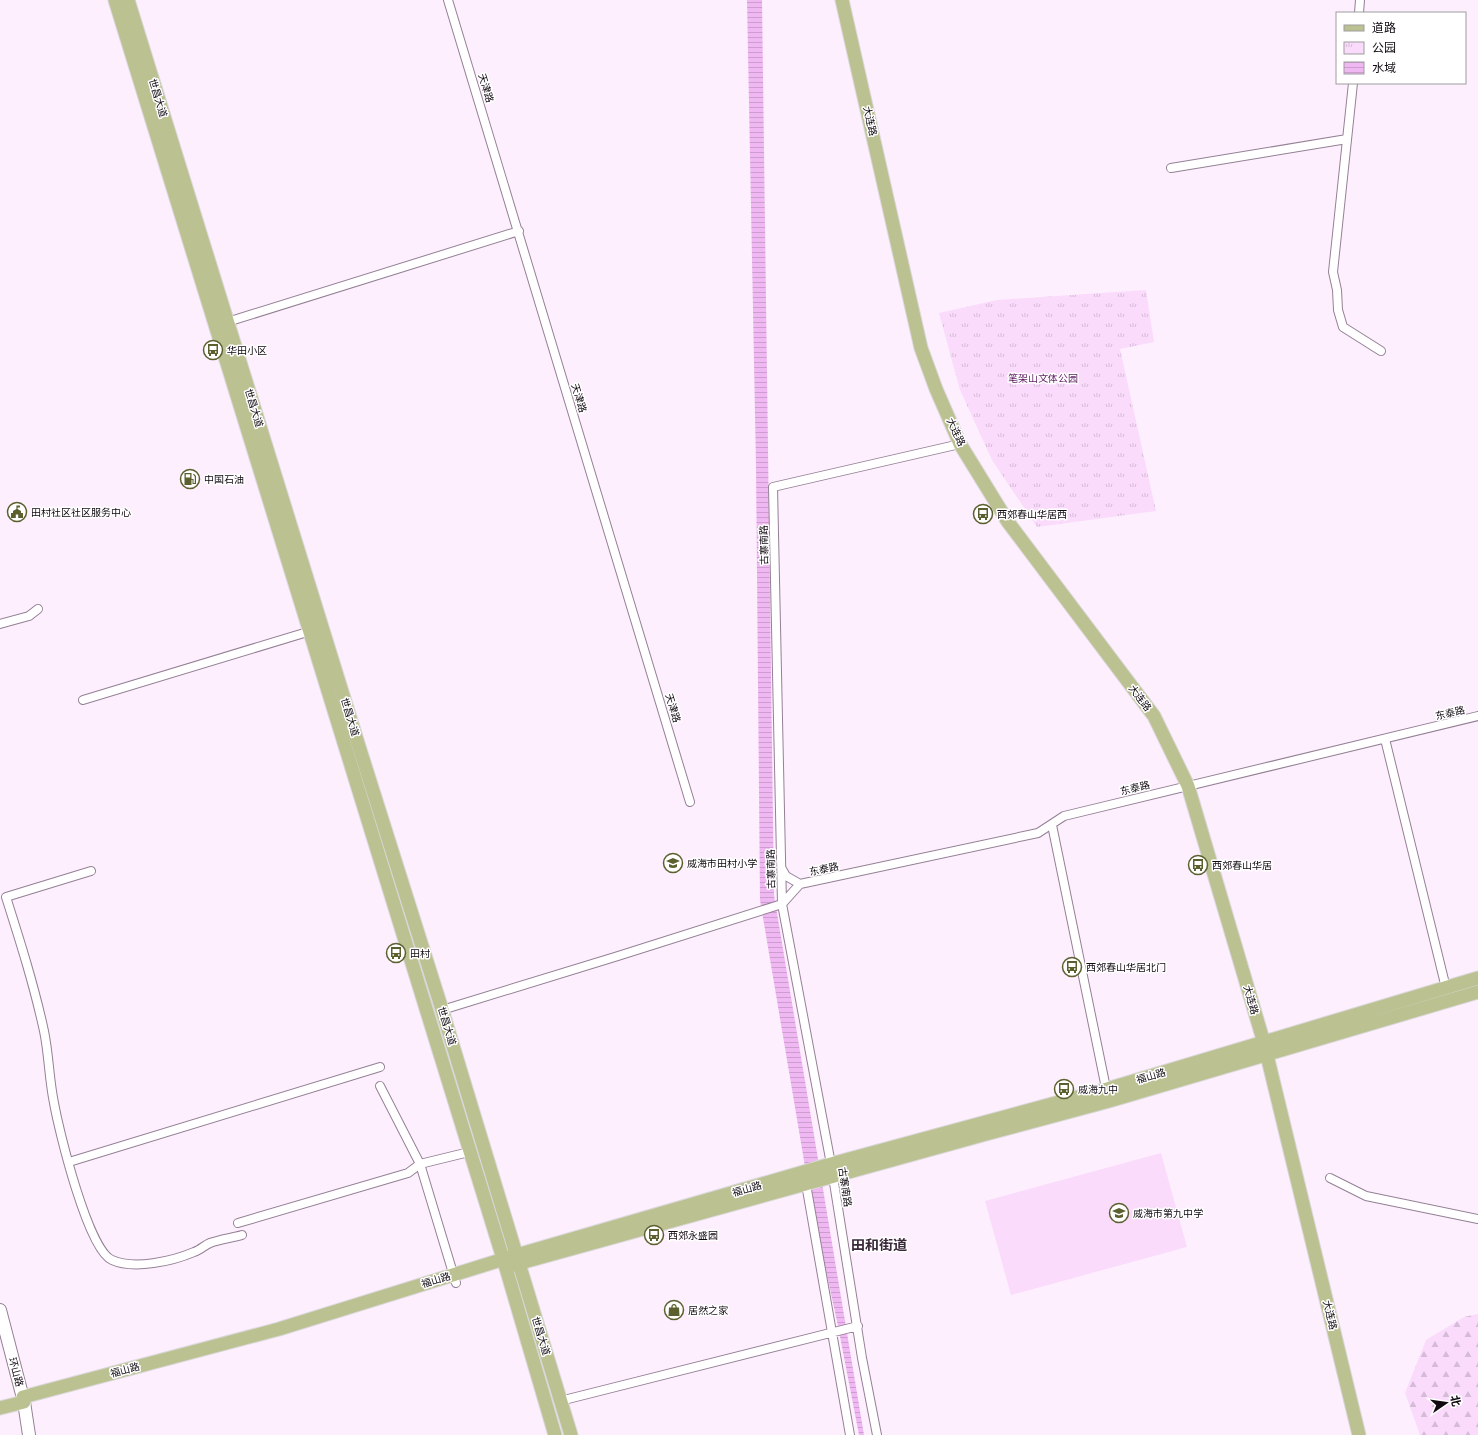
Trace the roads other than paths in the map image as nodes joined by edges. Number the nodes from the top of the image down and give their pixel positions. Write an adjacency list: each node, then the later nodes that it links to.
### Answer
1 (448, 0): 9 (street, 天津路)
2 (842, 0): 12 (main road, 大连路)
3 (1360, 0): 5 (street)
4 (121, 2): 10 (main road, 世昌大道)
5 (1359, 12)
6 (1353, 84): 7 (street)
7 (1347, 139): 8 (street); 11 (street)
8 (1171, 168)
9 (519, 231): 10 (street); 21 (street, 天津路)
10 (221, 324): 15 (main road, 世昌大道); 16 (main road, 世昌大道)
11 (1381, 351)
12 (960, 444): 20 (main road, 大连路); 23 (street, 古寨南路)
13 (38, 609): 14 (street)
14 (0, 624)
15 (323, 628): 16 (street); 30 (main road, 世昌大道)
16 (309, 632): 17 (street); 35 (main road, 世昌大道)
17 (83, 700)
18 (1478, 716): 19 (street, 东泰路)
19 (1385, 739): 20 (street, 东泰路); 28 (street)
20 (1188, 786): 22 (street, 东泰路); 31 (main road, 大连路)
21 (690, 802)
22 (1052, 825): 25 (street, 东泰路); 34 (street)
23 (781, 867): 25 (street); 26 (street, 古寨南路)
24 (92, 872): 36 (street)
25 (800, 884): 26 (street)
26 (779, 904): 30 (street); 38 (street, 古寨南路)
27 (1478, 978): 28 (main road)
28 (1446, 988): 29 (main road, 福山路); 31 (main road, 福山路)
29 (1476, 995): 31 (main road, 福山路)
30 (442, 1010): 44 (main road, 世昌大道)
31 (1265, 1049): 34 (main road, 福山路); 58 (main road, 大连路)
32 (380, 1067): 36 (street)
33 (380, 1086): 37 (street)
34 (1108, 1095): 38 (main road, 福山路)
35 (469, 1152): 37 (street); 45 (main road, 世昌大道)
36 (68, 1162): 43 (street)
37 (420, 1164): 42 (street); 46 (street)
38 (829, 1172): 40 (main road, 福山路); 48 (street, 古寨南路)
39 (1330, 1178): 41 (street)
40 (804, 1179): 44 (main road, 福山路); 49 (street)
41 (1478, 1219)
42 (238, 1223)
43 (242, 1235)
44 (518, 1259): 45 (main road, 福山路); 50 (main road, 世昌大道)
45 (504, 1263): 46 (main road, 福山路); 54 (main road, 世昌大道)
46 (454, 1278): 51 (main road, 福山路)
47 (0, 1310): 51 (main road, 环山路)
48 (854, 1326): 49 (street); 57 (street, 古寨南路)
49 (835, 1331): 50 (street); 56 (street)
50 (560, 1400): 55 (main road, 世昌大道)
51 (24, 1401): 52 (main road, 福山路); 53 (main road, 环山路)
52 (0, 1408)
53 (29, 1435)
54 (555, 1435)
55 (571, 1435)
56 (850, 1435)
57 (877, 1435)
58 (1359, 1435)

